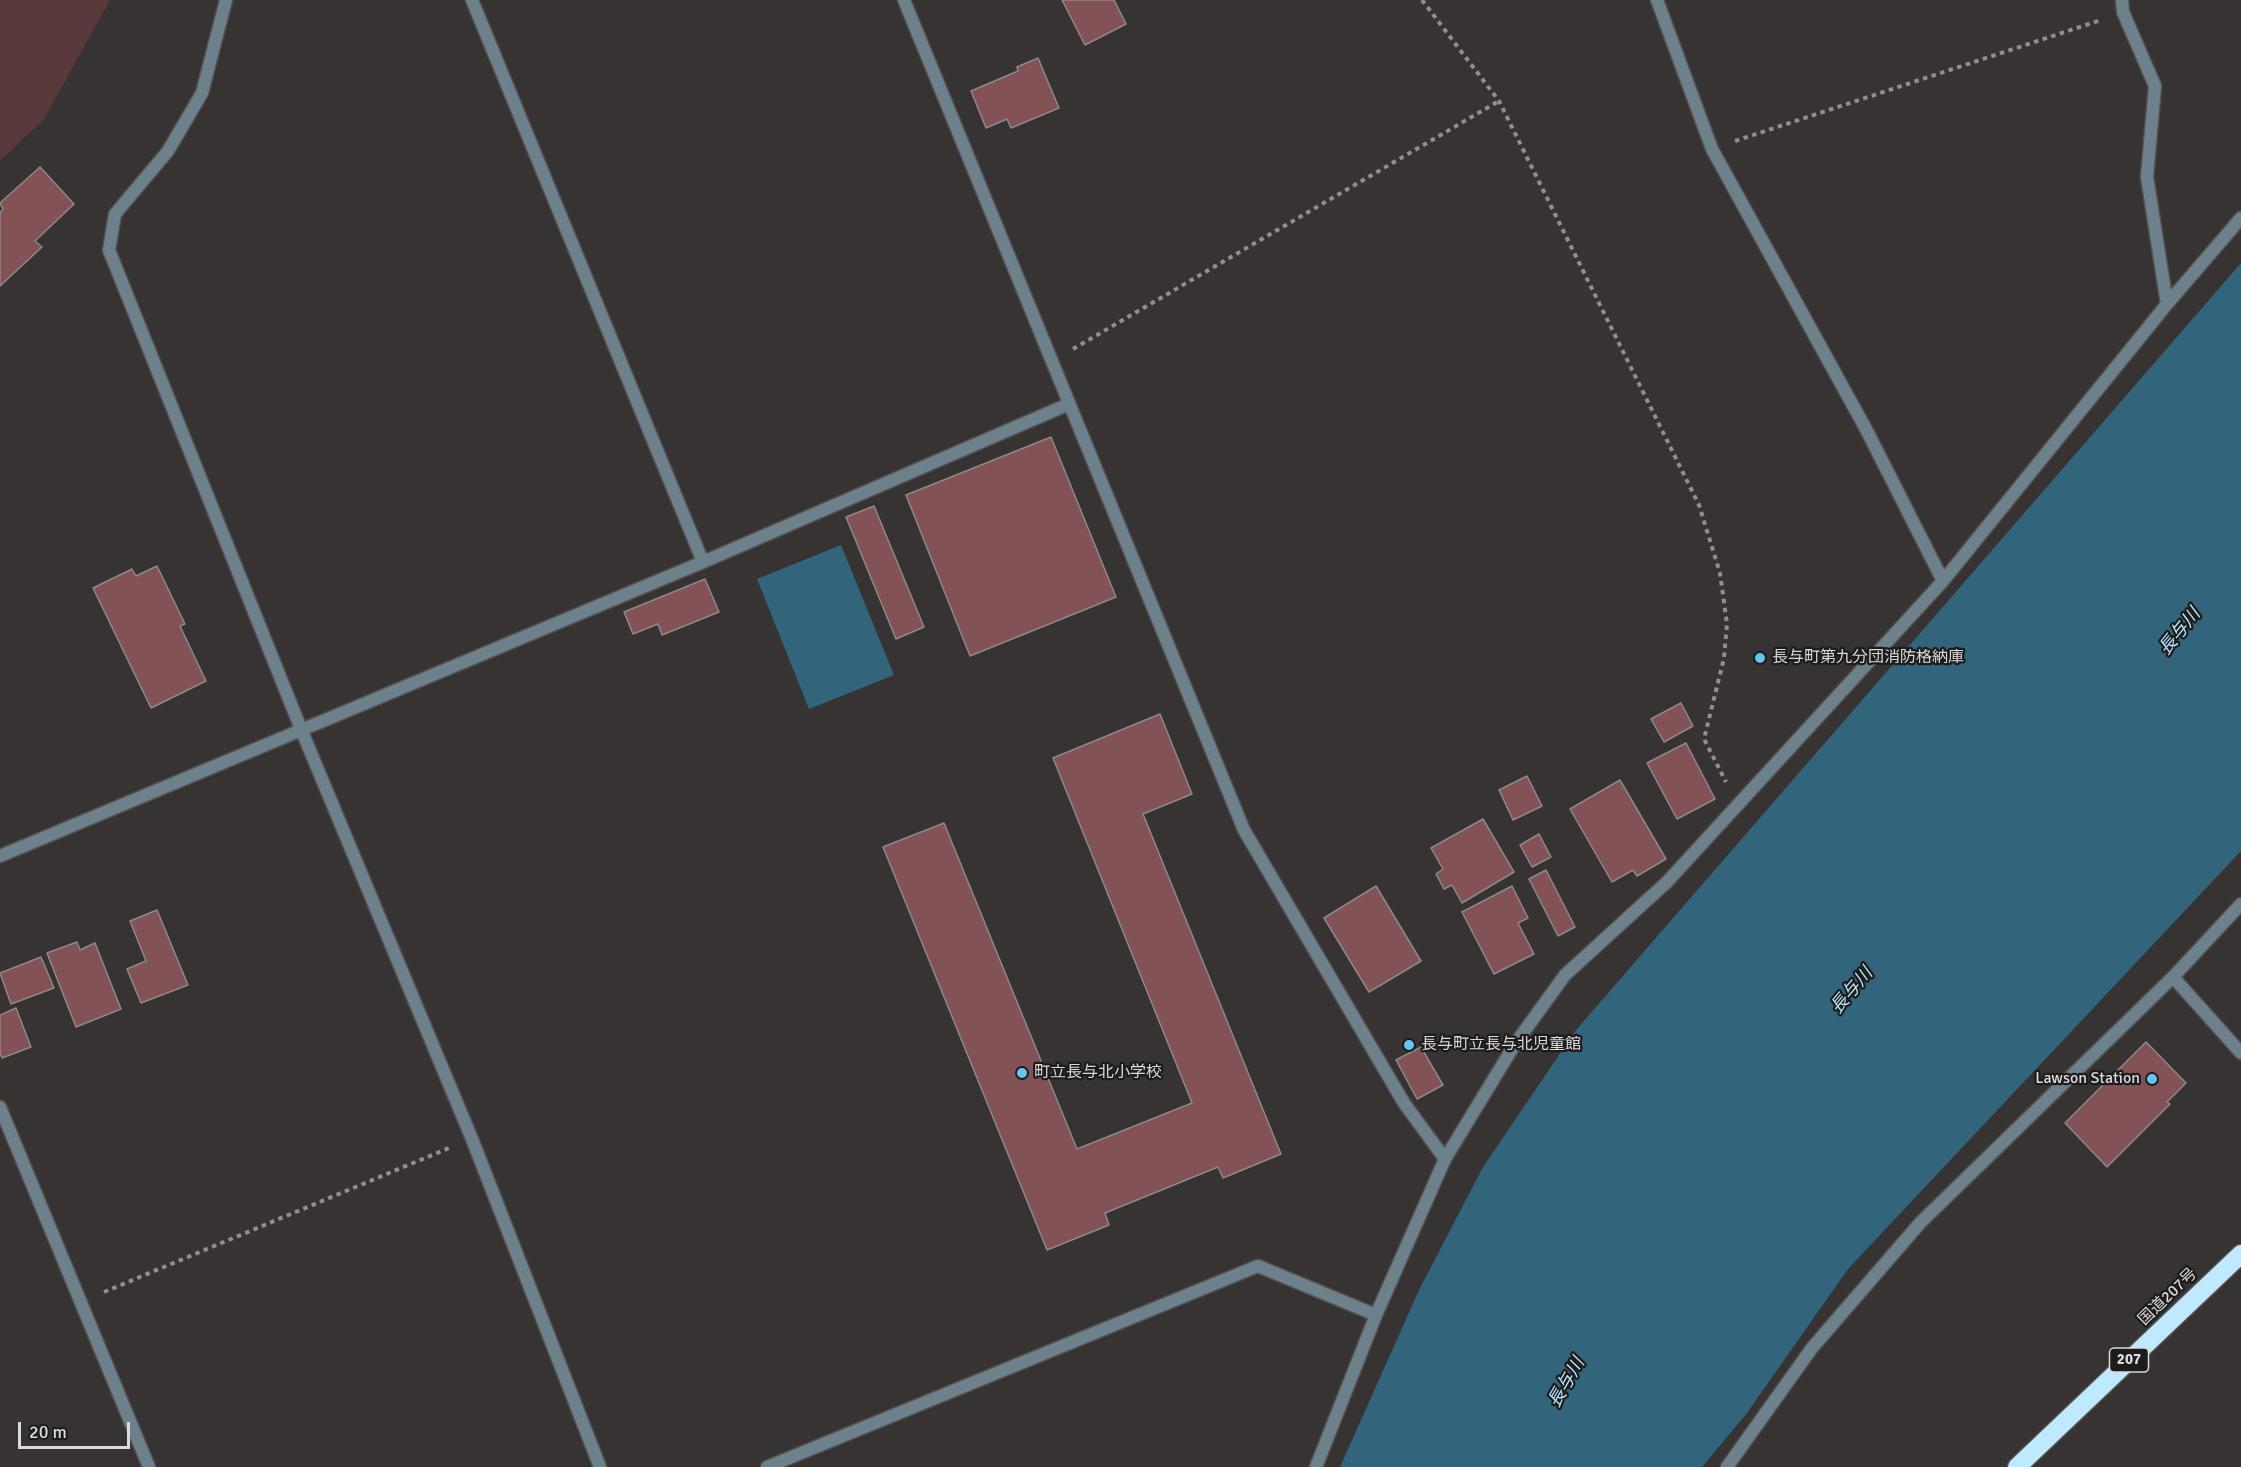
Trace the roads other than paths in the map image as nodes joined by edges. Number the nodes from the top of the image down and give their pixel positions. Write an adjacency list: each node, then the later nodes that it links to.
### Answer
1 (226, 0): 11 (street)
2 (472, 0): 9 (street)
3 (904, 0): 8 (street)
4 (1657, 0): 10 (street)
5 (2123, 6): 7 (street)
6 (2241, 218): 7 (street)
7 (2167, 304): 10 (street)
8 (1069, 404): 9 (street); 17 (street)
9 (703, 562): 11 (street)
10 (1942, 581): 17 (street)
11 (301, 729): 12 (street); 21 (street)
12 (0, 856)
13 (2241, 904): 14 (street)
14 (2173, 977): 15 (street); 24 (street)
15 (2241, 1053)
16 (0, 1107): 20 (street)
17 (1445, 1159): 19 (street)
18 (2241, 1254): 25 (highway, 国道207号 / 207)
19 (1376, 1315): 22 (street); 23 (street)
20 (149, 1467)
21 (600, 1467)
22 (766, 1467)
23 (1316, 1467)
24 (1727, 1467)
25 (2017, 1467)

